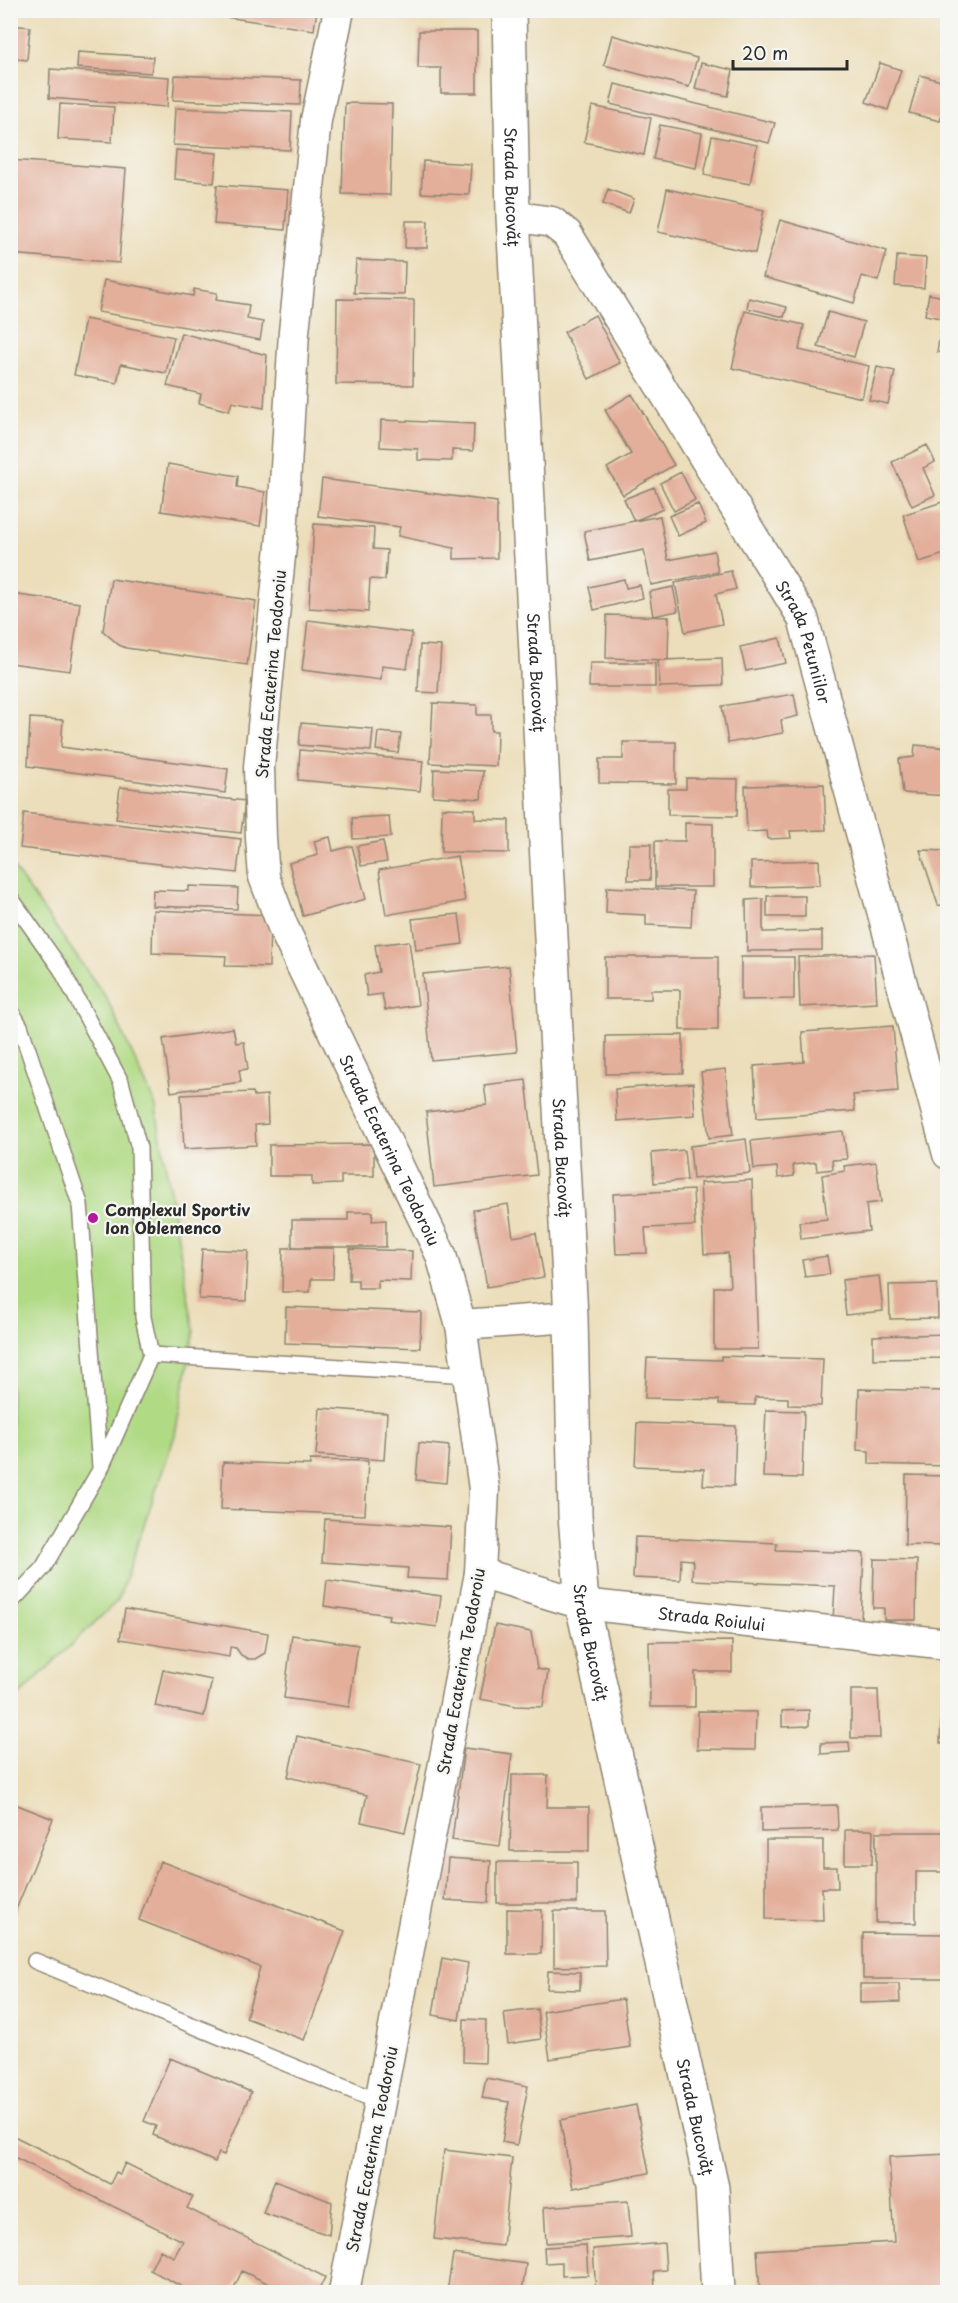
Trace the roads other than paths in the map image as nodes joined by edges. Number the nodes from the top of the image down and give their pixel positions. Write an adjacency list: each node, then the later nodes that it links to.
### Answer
1 (339, 10): 8 (street, Strada Ecaterina Teodoroiu)
2 (509, 10): 3 (street, Strada Bucovăț)
3 (513, 216): 6 (street, Strada Petuniilor); 7 (street, Strada Bucovăț)
4 (10, 897): 9 (lane)
5 (10, 1009): 11 (lane)
6 (948, 1154)
7 (571, 1317): 8 (street); 14 (street, Strada Bucovăț)
8 (460, 1325): 10 (street, Strada Ecaterina Teodoroiu)
9 (151, 1355): 10 (lane); 11 (lane)
10 (469, 1376): 12 (street, Strada Ecaterina Teodoroiu)
11 (100, 1470): 13 (lane)
12 (480, 1573): 14 (street, Strada Roiului); 17 (street, Strada Ecaterina Teodoroiu)
13 (10, 1603)
14 (582, 1604): 15 (street, Strada Roiului); 19 (street, Strada Bucovăț)
15 (948, 1644)
16 (35, 1961): 17 (lane)
17 (380, 2102): 18 (street, Strada Ecaterina Teodoroiu)
18 (344, 2292)
19 (718, 2292)

